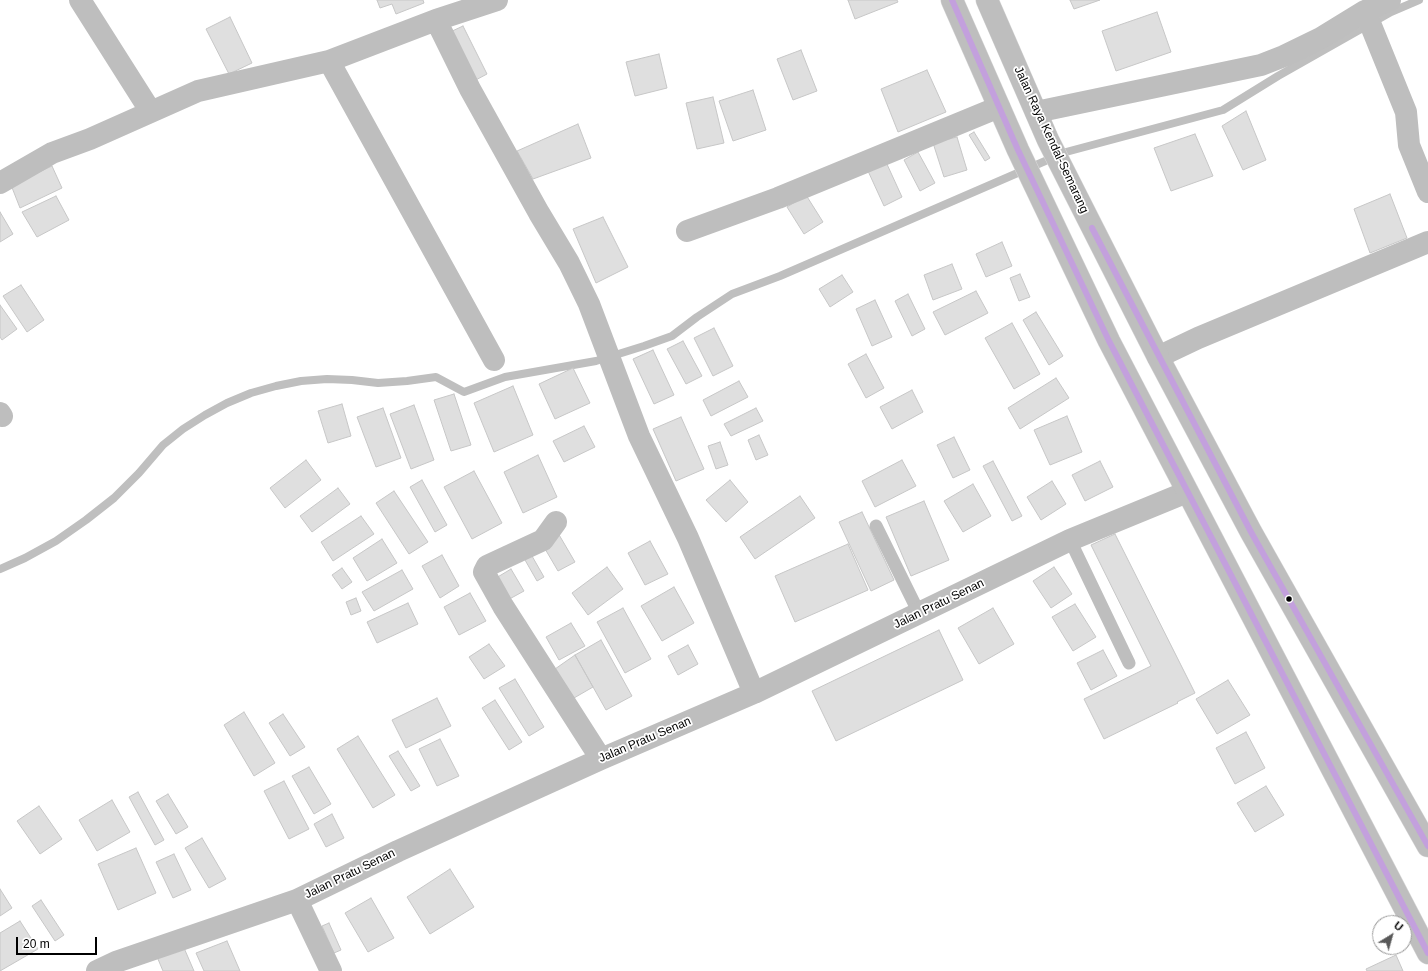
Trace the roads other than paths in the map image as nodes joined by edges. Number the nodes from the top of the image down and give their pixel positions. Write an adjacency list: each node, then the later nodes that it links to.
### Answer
1 (80, 0): 10 (main road)
2 (497, 0): 6 (main road)
3 (952, 0): 9 (main road)
4 (987, 0): 11 (main road, Jalan Raya Kendal-Semarang)
5 (1390, 0): 7 (main road)
6 (436, 20): 8 (main road); 24 (main road)
7 (1369, 22): 11 (main road); 13 (main road)
8 (329, 61): 10 (main road); 17 (main road)
9 (999, 107): 14 (main road); 18 (main road)
10 (151, 112): 12 (main road)
11 (1036, 112): 16 (main road, Jalan Raya Kendal-Semarang)
12 (0, 183)
13 (1428, 192)
14 (687, 231)
15 (1428, 242): 16 (main road)
16 (1158, 357): 26 (main road, Jalan Raya Kendal-Semarang)
17 (494, 360)
18 (1187, 492): 21 (main road, Jalan Pratu Senan); 28 (main road)
19 (556, 522): 25 (main road)
20 (876, 526): 22 (lane)
21 (1070, 540): 22 (main road, Jalan Pratu Senan); 23 (lane)
22 (919, 613): 24 (main road, Jalan Pratu Senan)
23 (1129, 663)
24 (754, 693): 25 (main road, Jalan Pratu Senan)
25 (601, 759): 27 (main road, Jalan Pratu Senan)
26 (1428, 846)
27 (297, 900): 29 (main road, Jalan Pratu Senan); 30 (main road)
28 (1428, 953)
29 (97, 971)
30 (331, 971)

